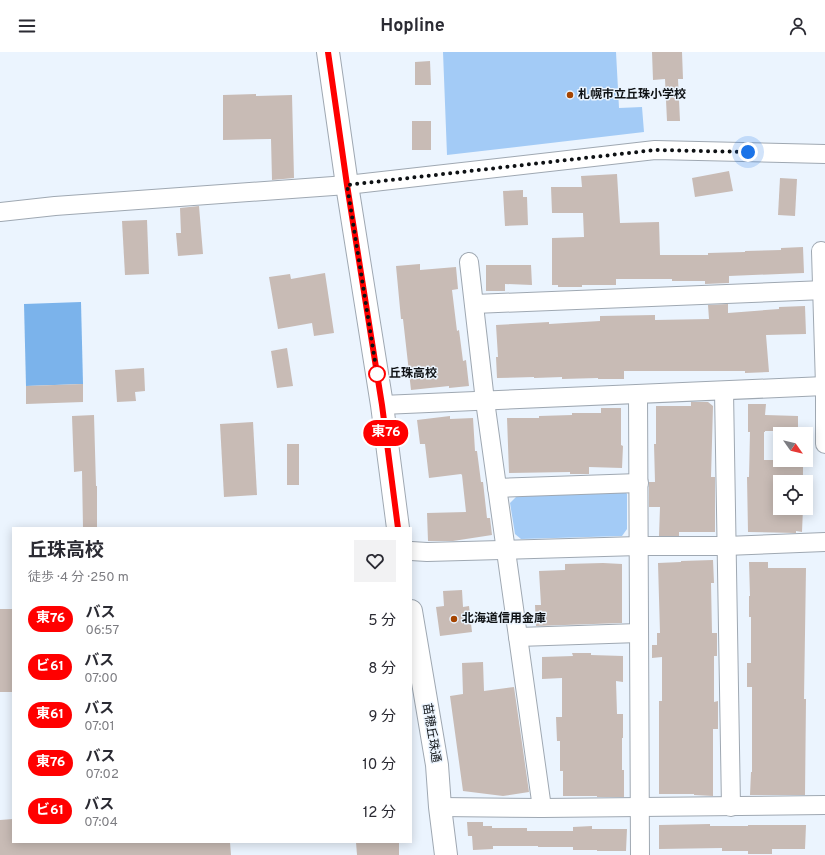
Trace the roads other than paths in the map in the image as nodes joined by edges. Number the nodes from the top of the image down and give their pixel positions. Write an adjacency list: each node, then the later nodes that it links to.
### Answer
1 (328, 52): 3 (street)
2 (825, 154): 3 (street)
3 (347, 185): 4 (street); 13 (street)
4 (0, 212)
5 (821, 251): 7 (street)
6 (468, 262): 8 (street)
7 (824, 290): 8 (street); 9 (street)
8 (474, 304): 12 (street)
9 (825, 386): 10 (street); 14 (street)
10 (724, 391): 11 (street); 20 (street)
11 (638, 394): 12 (street); 15 (street)
12 (485, 401): 13 (street); 16 (street)
13 (382, 405): 17 (street)
14 (825, 444)
15 (639, 483): 16 (street); 19 (street)
16 (497, 488): 21 (street)
17 (398, 527)
18 (825, 542): 20 (street)
19 (639, 546): 20 (street); 21 (street); 24 (street)
20 (726, 546): 27 (street)
21 (506, 550): 22 (street); 25 (street)
22 (412, 551)
23 (412, 617): 28 (street, 苗穂丘珠通)
24 (639, 633): 25 (street); 29 (street)
25 (518, 637): 30 (street)
26 (825, 805): 27 (street)
27 (731, 806): 29 (street)
28 (440, 807): 30 (street); 31 (street, 苗穂丘珠通)
29 (640, 807): 30 (street); 32 (street)
30 (542, 808)
31 (446, 855)
32 (640, 855)

